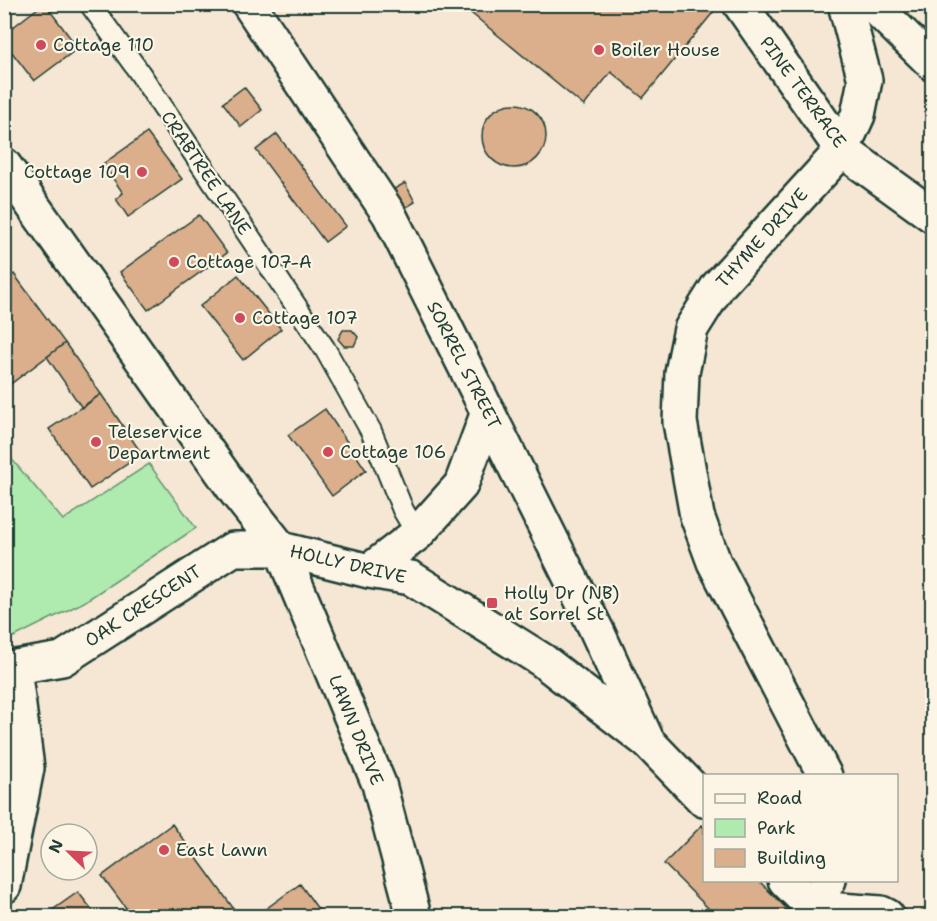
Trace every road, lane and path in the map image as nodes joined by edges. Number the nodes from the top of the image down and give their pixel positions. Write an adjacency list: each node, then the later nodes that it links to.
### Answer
1 (90, 4): 11 (lane, CRABTREE LANE)
2 (249, 4): 10 (street, SORREL STREET)
3 (740, 4): 7 (street, PINE TERRACE)
4 (845, 4): 7 (street, THYME DRIVE)
5 (872, 4): 6 (street)
6 (933, 63)
7 (842, 150): 9 (street, PINE TERRACE); 16 (street, THYME DRIVE)
8 (4, 165): 12 (street, HOLLY DRIVE)
9 (933, 215)
10 (488, 412): 11 (street); 15 (street, SORREL STREET)
11 (417, 534): 13 (street)
12 (282, 549): 13 (street, HOLLY DRIVE); 14 (street, OAK CRESCENT); 22 (street, LAWN DRIVE)
13 (369, 571): 15 (street, HOLLY DRIVE)
14 (9, 668): 20 (street)
15 (648, 742): 17 (street, HOLLY DRIVE)
16 (824, 774)
17 (703, 798)
18 (787, 882): 21 (street)
19 (828, 882): 21 (street)
20 (4, 886)
21 (817, 912): 23 (street)
22 (414, 916)
23 (887, 916)

